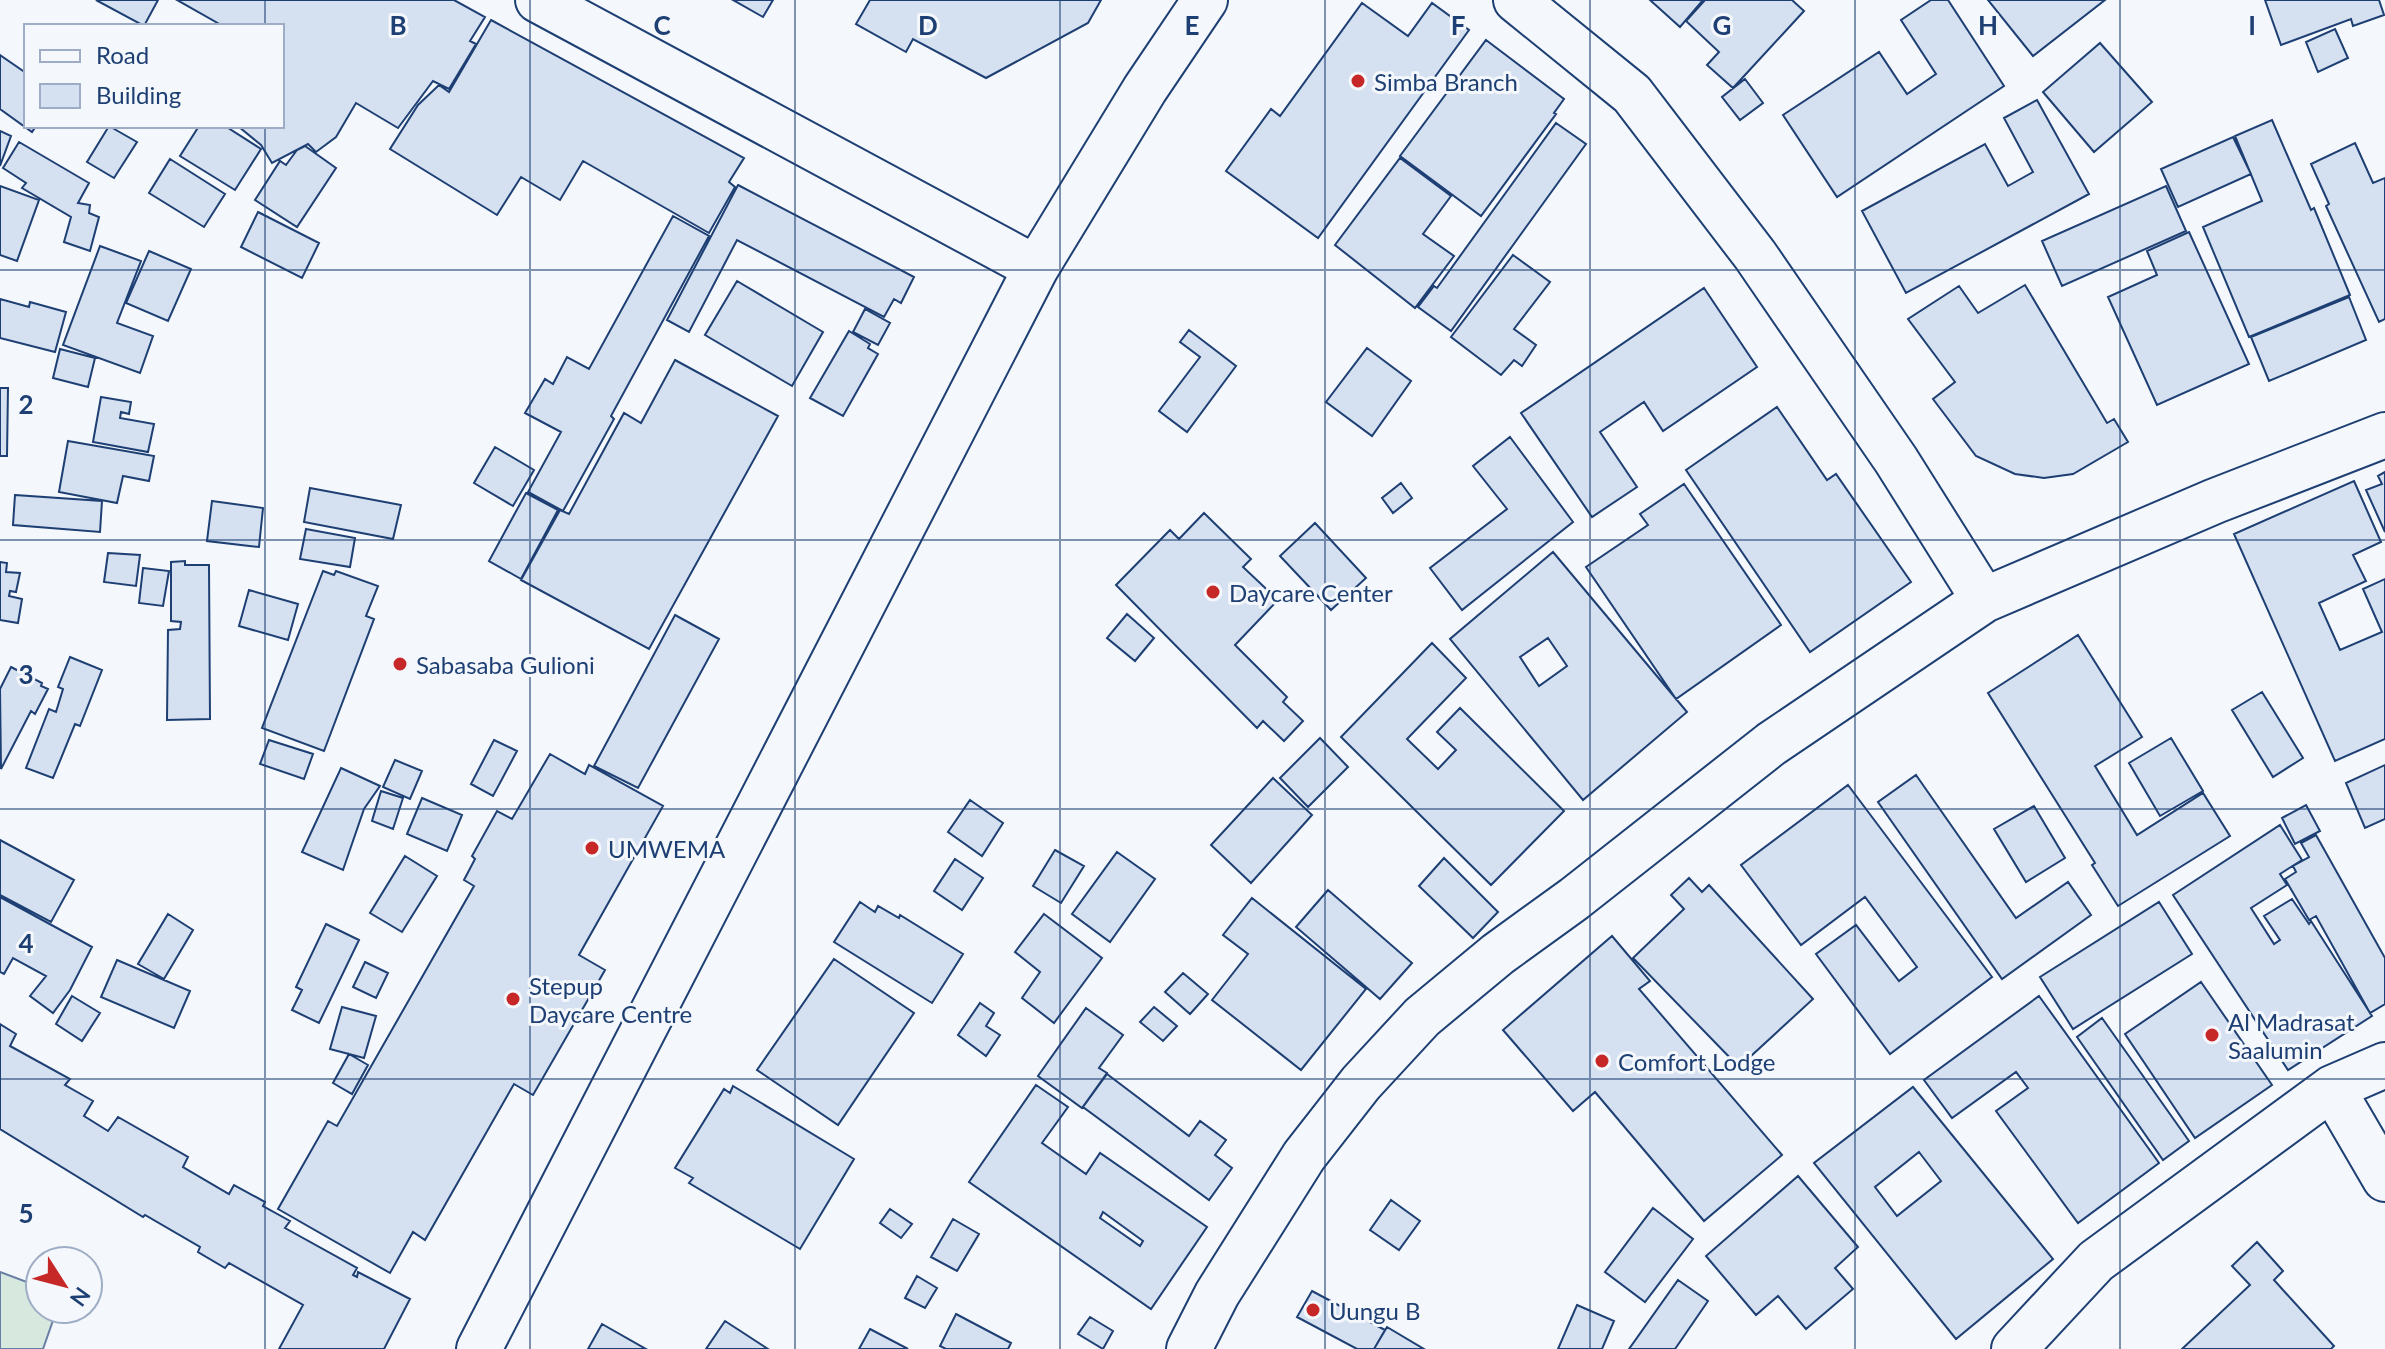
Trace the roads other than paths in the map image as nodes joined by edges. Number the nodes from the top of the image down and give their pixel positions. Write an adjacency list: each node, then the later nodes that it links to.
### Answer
1 (538, 0): 4 (street)
2 (1205, 0): 5 (street)
3 (1516, 0): 7 (street)
4 (598, 15): 5 (street)
5 (1036, 268): 11 (street)
6 (2385, 435): 7 (street)
7 (1984, 600): 12 (street)
8 (2385, 1065): 9 (street)
9 (2332, 1088): 10 (street); 13 (street)
10 (2385, 1179)
11 (479, 1349)
12 (1189, 1349)
13 (2014, 1349)

